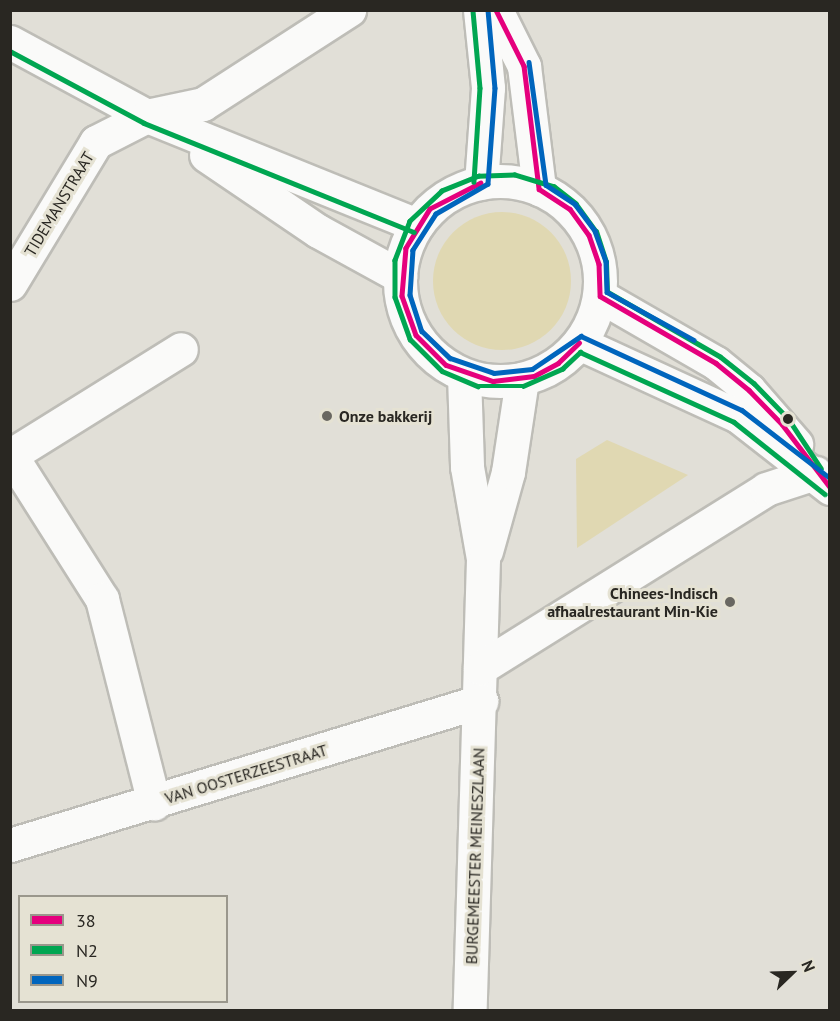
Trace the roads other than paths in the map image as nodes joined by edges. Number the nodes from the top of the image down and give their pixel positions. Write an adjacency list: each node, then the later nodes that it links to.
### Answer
1 (349, 10): 5 (street, TIDEMANSTRAAT)
2 (480, 10): 6 (street)
3 (496, 10): 7 (street)
4 (10, 42): 5 (street)
5 (147, 116): 8 (street); 9 (street); 10 (street, TIDEMANSTRAAT)
6 (481, 183): 7 (street); 8 (street)
7 (539, 189): 11 (street)
8 (417, 225): 9 (street)
9 (400, 276): 14 (street)
10 (10, 284)
11 (600, 296): 12 (street); 17 (street)
12 (579, 343): 15 (street); 17 (street)
13 (182, 349): 16 (street)
14 (464, 375): 15 (street); 18 (street)
15 (522, 379): 18 (street)
16 (11, 454): 21 (street)
17 (822, 481): 19 (street)
18 (483, 559): 19 (street, BURGEMEESTER MEINESZLAAN)
19 (480, 668): 20 (street, BURGEMEESTER MEINESZLAAN)
20 (481, 701): 21 (street, VAN OOSTERZEESTRAAT); 23 (street, BURGEMEESTER MEINESZLAAN)
21 (154, 803): 22 (street, VAN OOSTERZEESTRAAT)
22 (10, 845)
23 (470, 1011)

